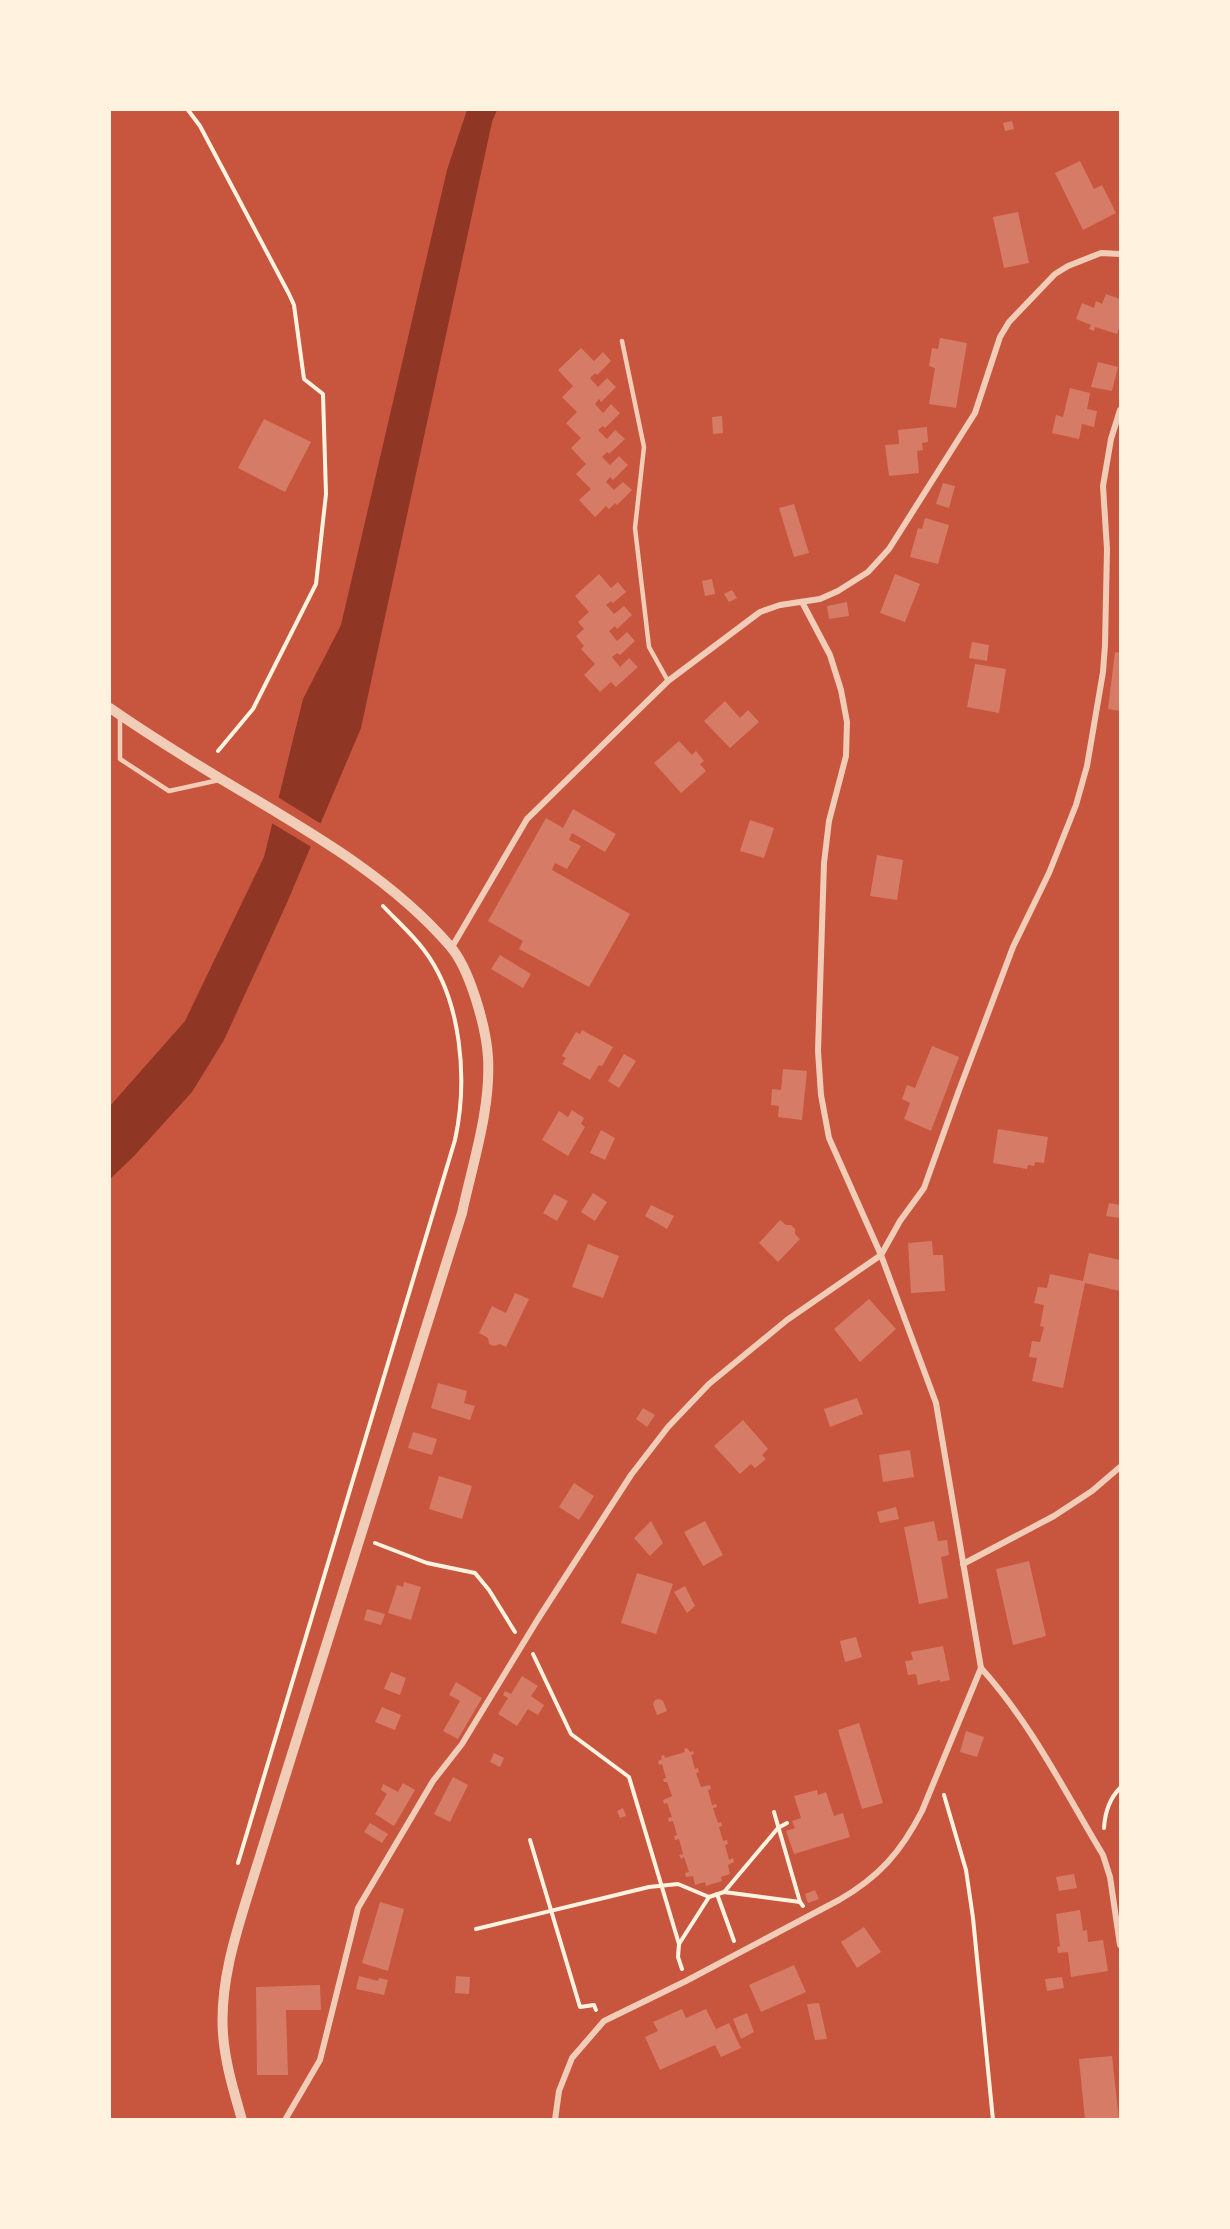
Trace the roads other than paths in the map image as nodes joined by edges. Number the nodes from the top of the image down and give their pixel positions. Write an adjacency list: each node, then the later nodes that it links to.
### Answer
1 (1120, 254): 4 (street)
2 (622, 341): 5 (lane)
3 (1120, 410): 10 (street)
4 (802, 602): 5 (street); 10 (street)
5 (668, 681): 9 (street)
6 (110, 708): 7 (street)
7 (120, 715): 8 (street); 8 (lane)
8 (221, 779): 9 (street)
9 (452, 947): 15 (street)
10 (881, 1255): 12 (street); 16 (street)
11 (1120, 1467): 12 (street)
12 (963, 1564): 13 (street)
13 (981, 1668): 14 (street); 17 (street)
14 (1120, 1945)
15 (242, 2120)
16 (285, 2120)
17 (555, 2120)

